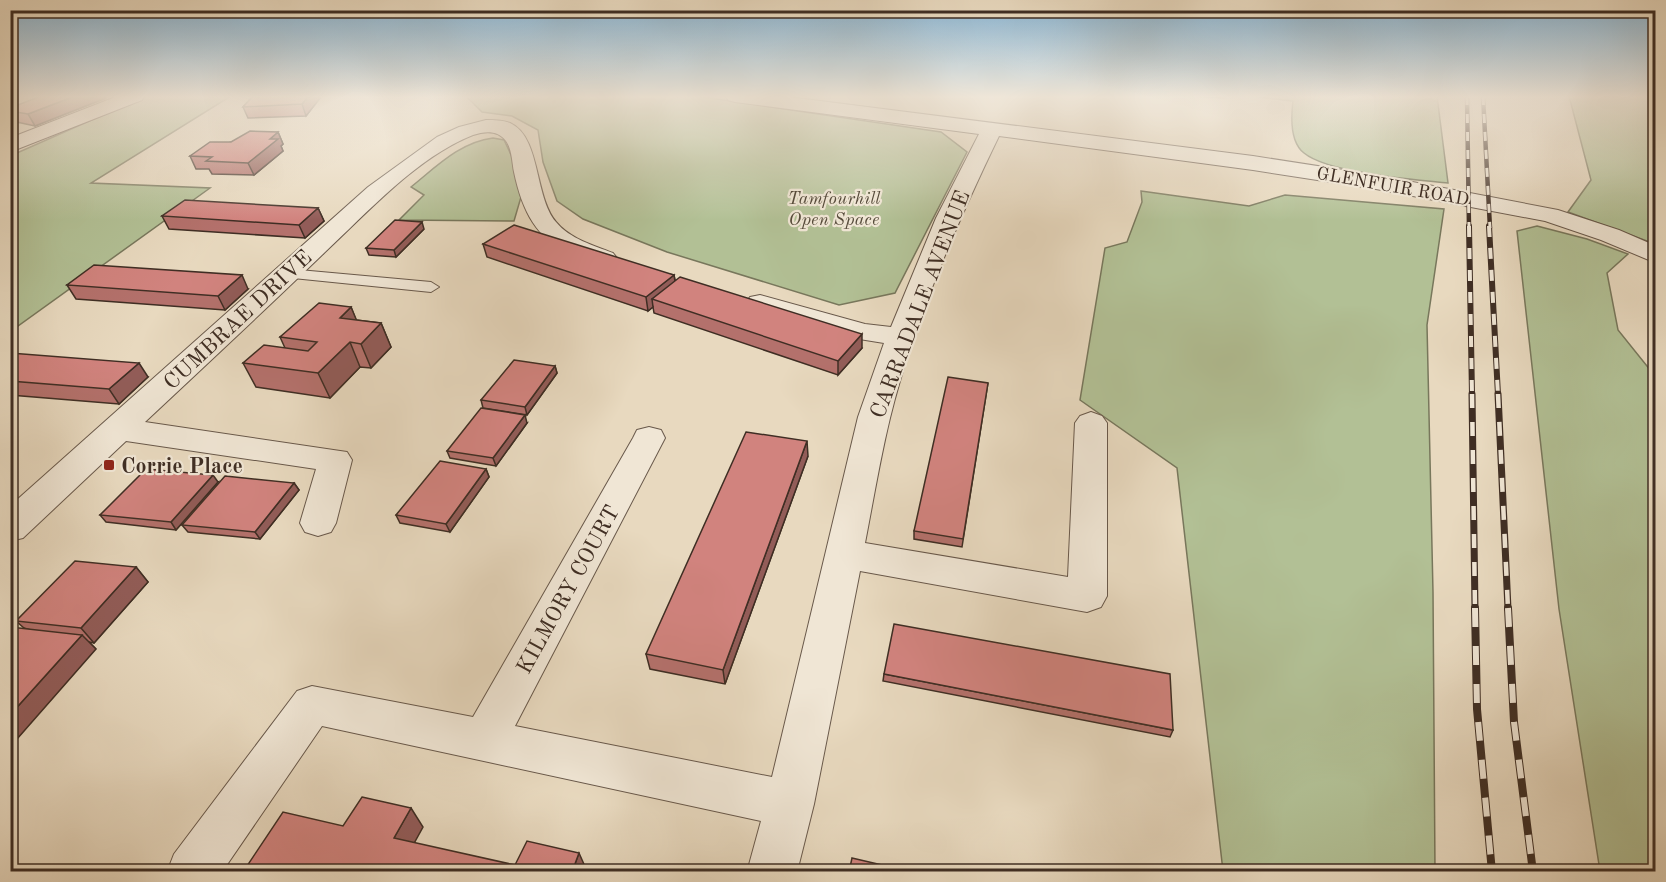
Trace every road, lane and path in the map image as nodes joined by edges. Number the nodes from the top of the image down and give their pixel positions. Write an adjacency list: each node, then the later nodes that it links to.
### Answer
1 (32, 137): 6 (street)
2 (456, 137): 9 (street, CUMBRAE DRIVE)
3 (514, 137): 8 (street, CUMBRAE DRIVE)
4 (988, 137): 12 (street, CARRADALE AVENUE)
5 (1054, 137): 7 (street, GLENFUIR ROAD)
6 (10, 146)
7 (1656, 255)
8 (625, 266)
9 (288, 273): 10 (lane); 14 (street, CUMBRAE DRIVE)
10 (430, 287)
11 (739, 297): 12 (street)
12 (901, 337): 18 (street, CARRADALE AVENUE)
13 (1091, 423): 18 (street)
14 (119, 429): 16 (street); 17 (street, CUMBRAE DRIVE)
15 (649, 438): 19 (street, KILMORY COURT)
16 (318, 523)
17 (10, 528)
18 (844, 554): 20 (street, CARRADALE AVENUE)
19 (484, 740): 20 (street); 21 (street)
20 (790, 804): 22 (street, CARRADALE AVENUE)
21 (192, 872)
22 (772, 872)

